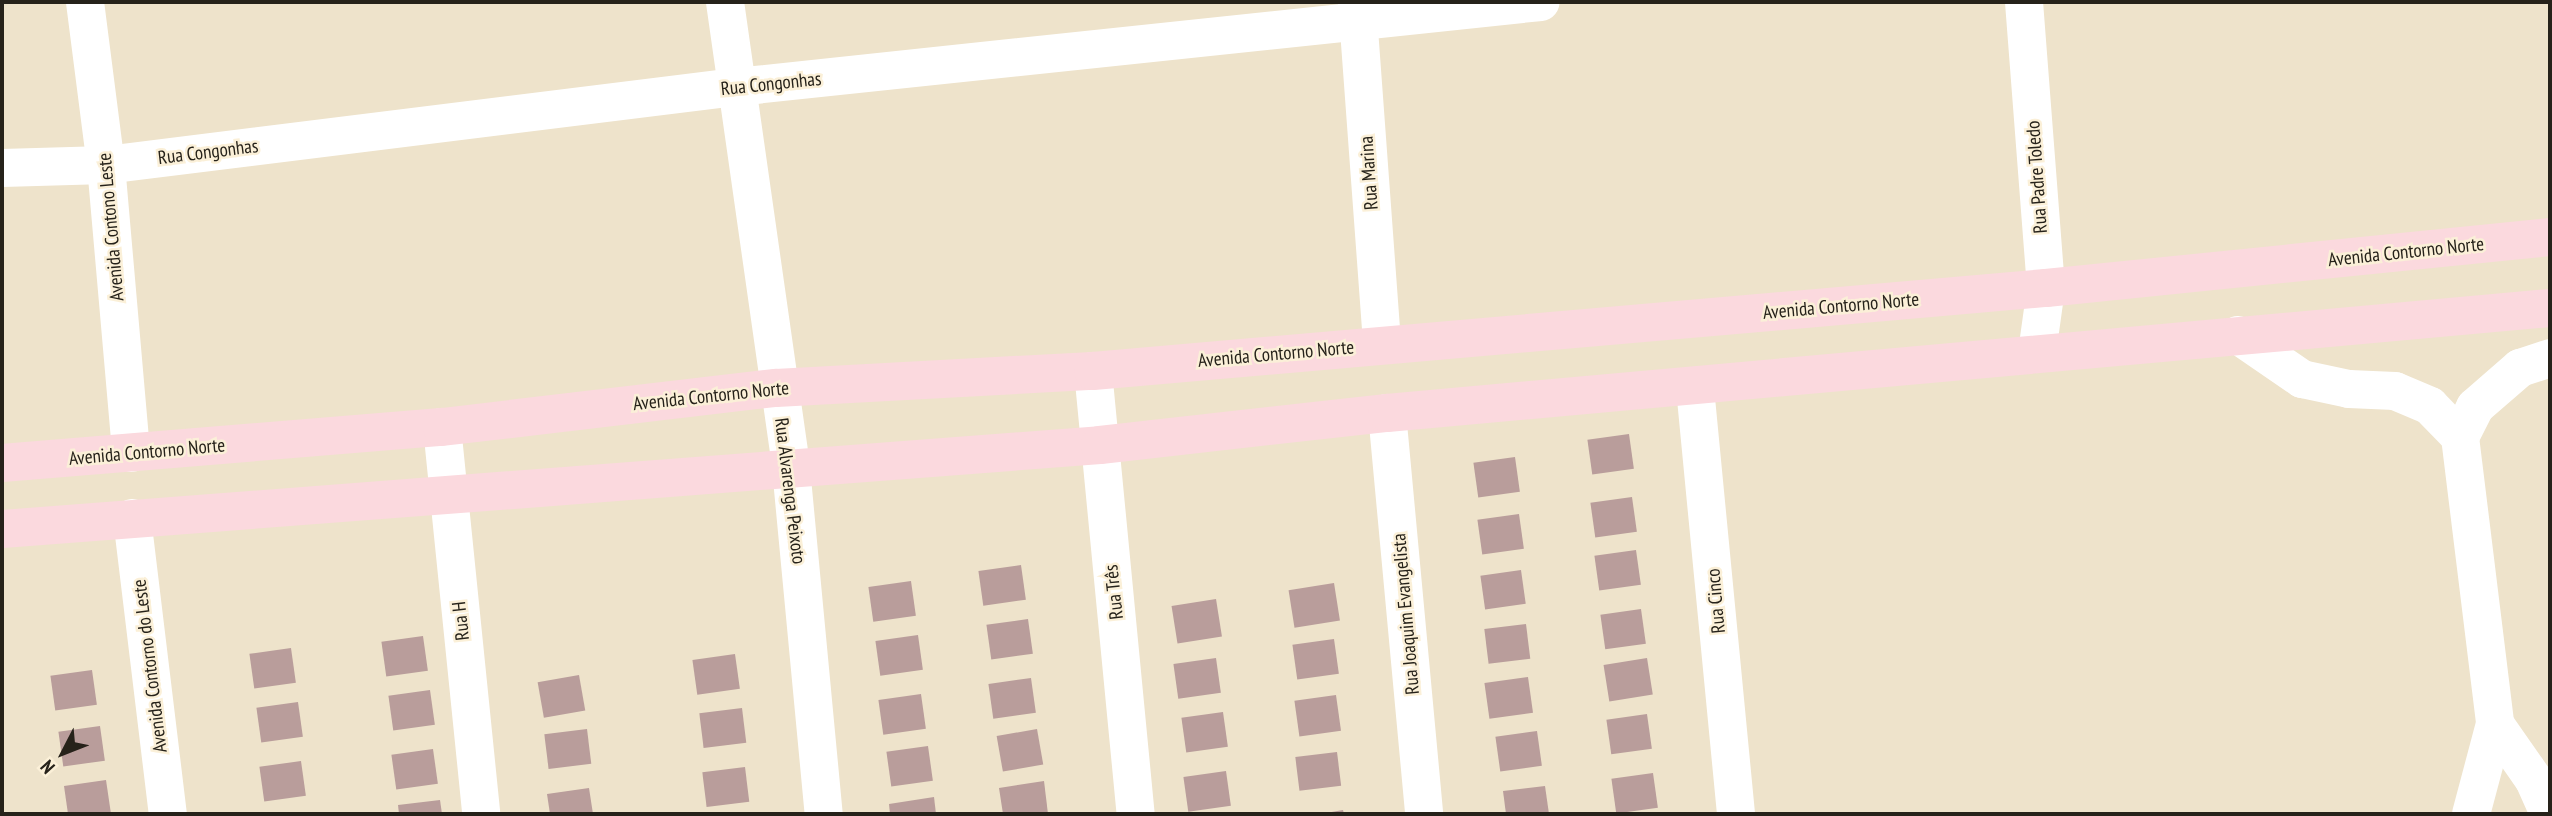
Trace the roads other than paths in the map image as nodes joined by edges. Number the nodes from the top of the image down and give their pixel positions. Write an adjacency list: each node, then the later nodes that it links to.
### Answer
1 (85, 2): 7 (street, Avenida Contono Leste)
2 (726, 2): 6 (street, Rua Alvarenga Peixoto)
3 (1541, 2): 5 (street, Rua Congonhas)
4 (2024, 2): 10 (street, Rua Padre Toledo)
5 (1358, 11): 6 (street, Rua Congonhas); 13 (street, Rua Marina)
6 (736, 87): 7 (street, Rua Congonhas); 17 (street, Rua Alvarenga Peixoto)
7 (106, 165): 8 (street, Rua Congonhas); 23 (street, Avenida Contono Leste)
8 (2, 168)
9 (2550, 237): 10 (street, Avenida Contorno Norte)
10 (2046, 288): 13 (street, Avenida Contorno Norte); 14 (street, Rua Padre Toledo)
11 (2550, 308): 12 (street)
12 (2238, 335): 14 (street); 21 (street)
13 (1382, 345): 16 (street, Avenida Contorno Norte)
14 (2037, 352): 18 (street)
15 (2550, 358): 21 (street)
16 (1093, 371): 17 (street, Avenida Contorno Norte); 22 (street, Rua Três)
17 (776, 388): 20 (street, Avenida Contorno Norte); 25 (street, Rua Alvarenga Peixoto)
18 (1695, 388): 19 (street); 35 (street, Rua Cinco)
19 (1387, 413): 22 (street); 34 (street, Rua Joaquim Evangelista)
20 (442, 427): 23 (street, Avenida Contorno Norte); 26 (street, Rua H)
21 (2460, 437): 29 (street)
22 (1100, 444): 25 (street); 33 (street, Rua Três)
23 (131, 453): 24 (street, Avenida Contorno Norte)
24 (2, 463)
25 (791, 468): 26 (street); 32 (street, Rua Alvarenga Peixoto)
26 (448, 494): 27 (street); 31 (street, Rua H)
27 (132, 518): 28 (street); 30 (street, Avenida Contorno do Leste)
28 (2, 528)
29 (2495, 723): 36 (street); 37 (street)
30 (168, 814)
31 (481, 814)
32 (824, 814)
33 (1136, 814)
34 (1424, 814)
35 (1736, 814)
36 (2471, 814)
37 (2549, 814)

